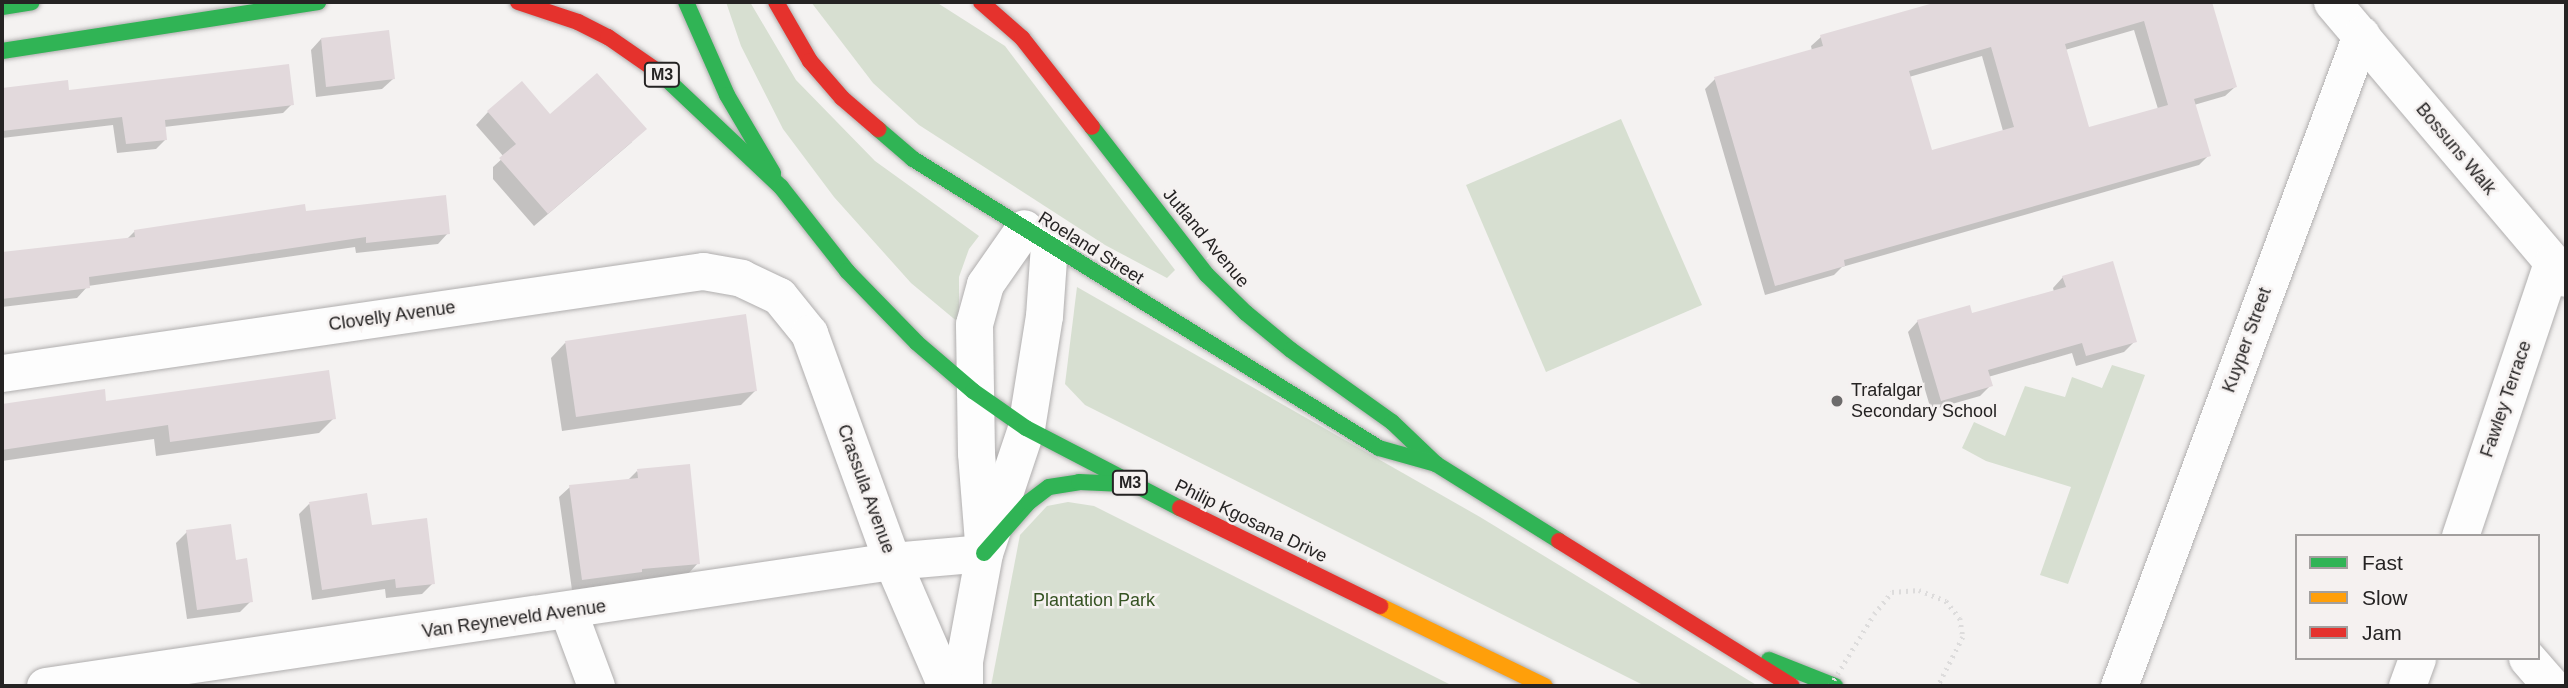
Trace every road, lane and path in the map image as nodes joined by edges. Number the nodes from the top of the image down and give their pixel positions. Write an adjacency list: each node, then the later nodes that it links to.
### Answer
1 (32, 2): 8 (main road)
2 (318, 2): 10 (main road)
3 (518, 2): 11 (main road, M3)
4 (686, 2): 11 (main road)
5 (776, 2): 12 (main road, Roeland Street)
6 (981, 2): 18 (main road, Jutland Avenue)
7 (2332, 2): 9 (street)
8 (2, 7)
9 (2361, 35): 13 (street, Bossuns Walk); 35 (street, Kuyper Street)
10 (2, 51)
11 (781, 187): 16 (main road, Philip Kgosana Drive / M3)
12 (1036, 236): 16 (street); 17 (street); 18 (main road, Roeland Street)
13 (2559, 270): 20 (street, Fawley Terrace)
14 (779, 296): 15 (street, Clovelly Avenue); 22 (street, Crassula Avenue)
15 (2, 373)
16 (973, 391): 17 (main road, Philip Kgosana Drive / M3); 21 (street)
17 (1026, 428): 19 (main road, Philip Kgosana Drive / M3); 21 (street)
18 (1436, 464): 24 (main road)
19 (1133, 485): 21 (main road); 31 (main road, Philip Kgosana Drive / M3)
20 (2461, 534)
21 (984, 553): 22 (street, Van Reyneveld Avenue); 30 (street)
22 (892, 561): 23 (street, Van Reyneveld Avenue); 29 (street, Crassula Avenue)
23 (568, 611): 27 (street, Van Reyneveld Avenue); 28 (street)
24 (1728, 645): 32 (main road); 33 (main road)
25 (2416, 660): 36 (street)
26 (2529, 660): 37 (street)
27 (45, 686)
28 (596, 686)
29 (946, 686)
30 (964, 686)
31 (1545, 686)
32 (1792, 686)
33 (1833, 686): 34 (path, bridge)
34 (1938, 686)
35 (2119, 686)
36 (2407, 686)
37 (2551, 686)

